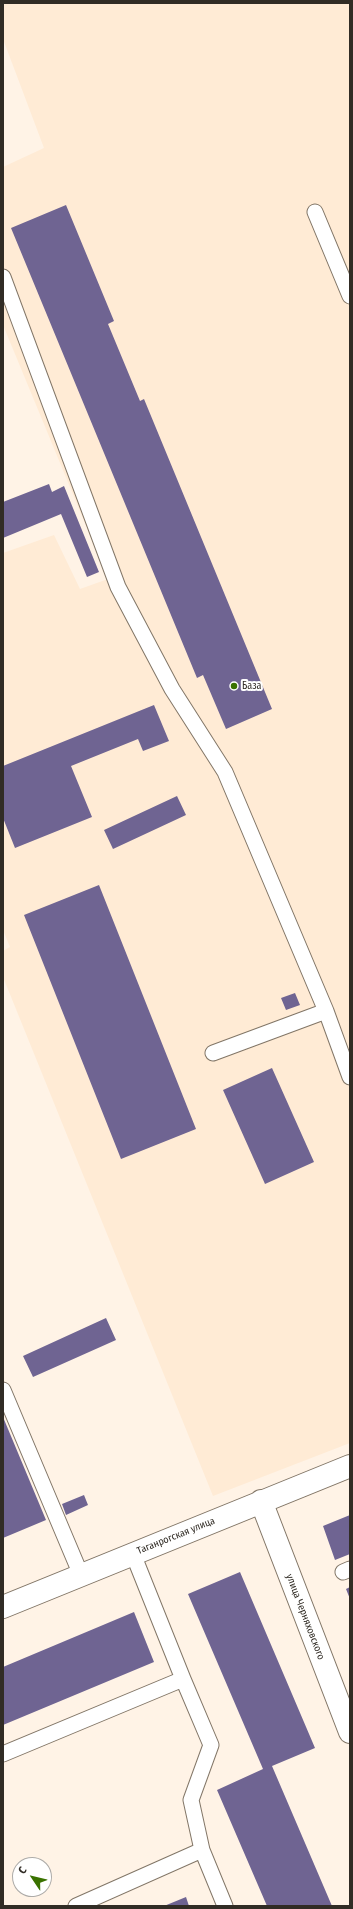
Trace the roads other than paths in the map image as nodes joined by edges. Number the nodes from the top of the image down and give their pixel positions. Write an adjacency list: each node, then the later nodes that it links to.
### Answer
1 (315, 212): 3 (lane)
2 (3, 277): 4 (lane)
3 (350, 296)
4 (326, 1011): 5 (lane); 6 (lane)
5 (213, 1053)
6 (350, 1077)
7 (3, 1390): 11 (lane)
8 (350, 1466): 9 (street, Таганрогская улица)
9 (261, 1502): 10 (street, Таганрогская улица); 14 (street, улица Черняховского)
10 (133, 1554): 11 (street, Таганрогская улица); 13 (lane)
11 (81, 1575): 12 (street, Таганрогская улица)
12 (3, 1607)
13 (183, 1679): 15 (lane); 16 (lane)
14 (350, 1732)
15 (3, 1754)
16 (202, 1850): 17 (lane); 18 (lane)
17 (76, 1906)
18 (225, 1906)

